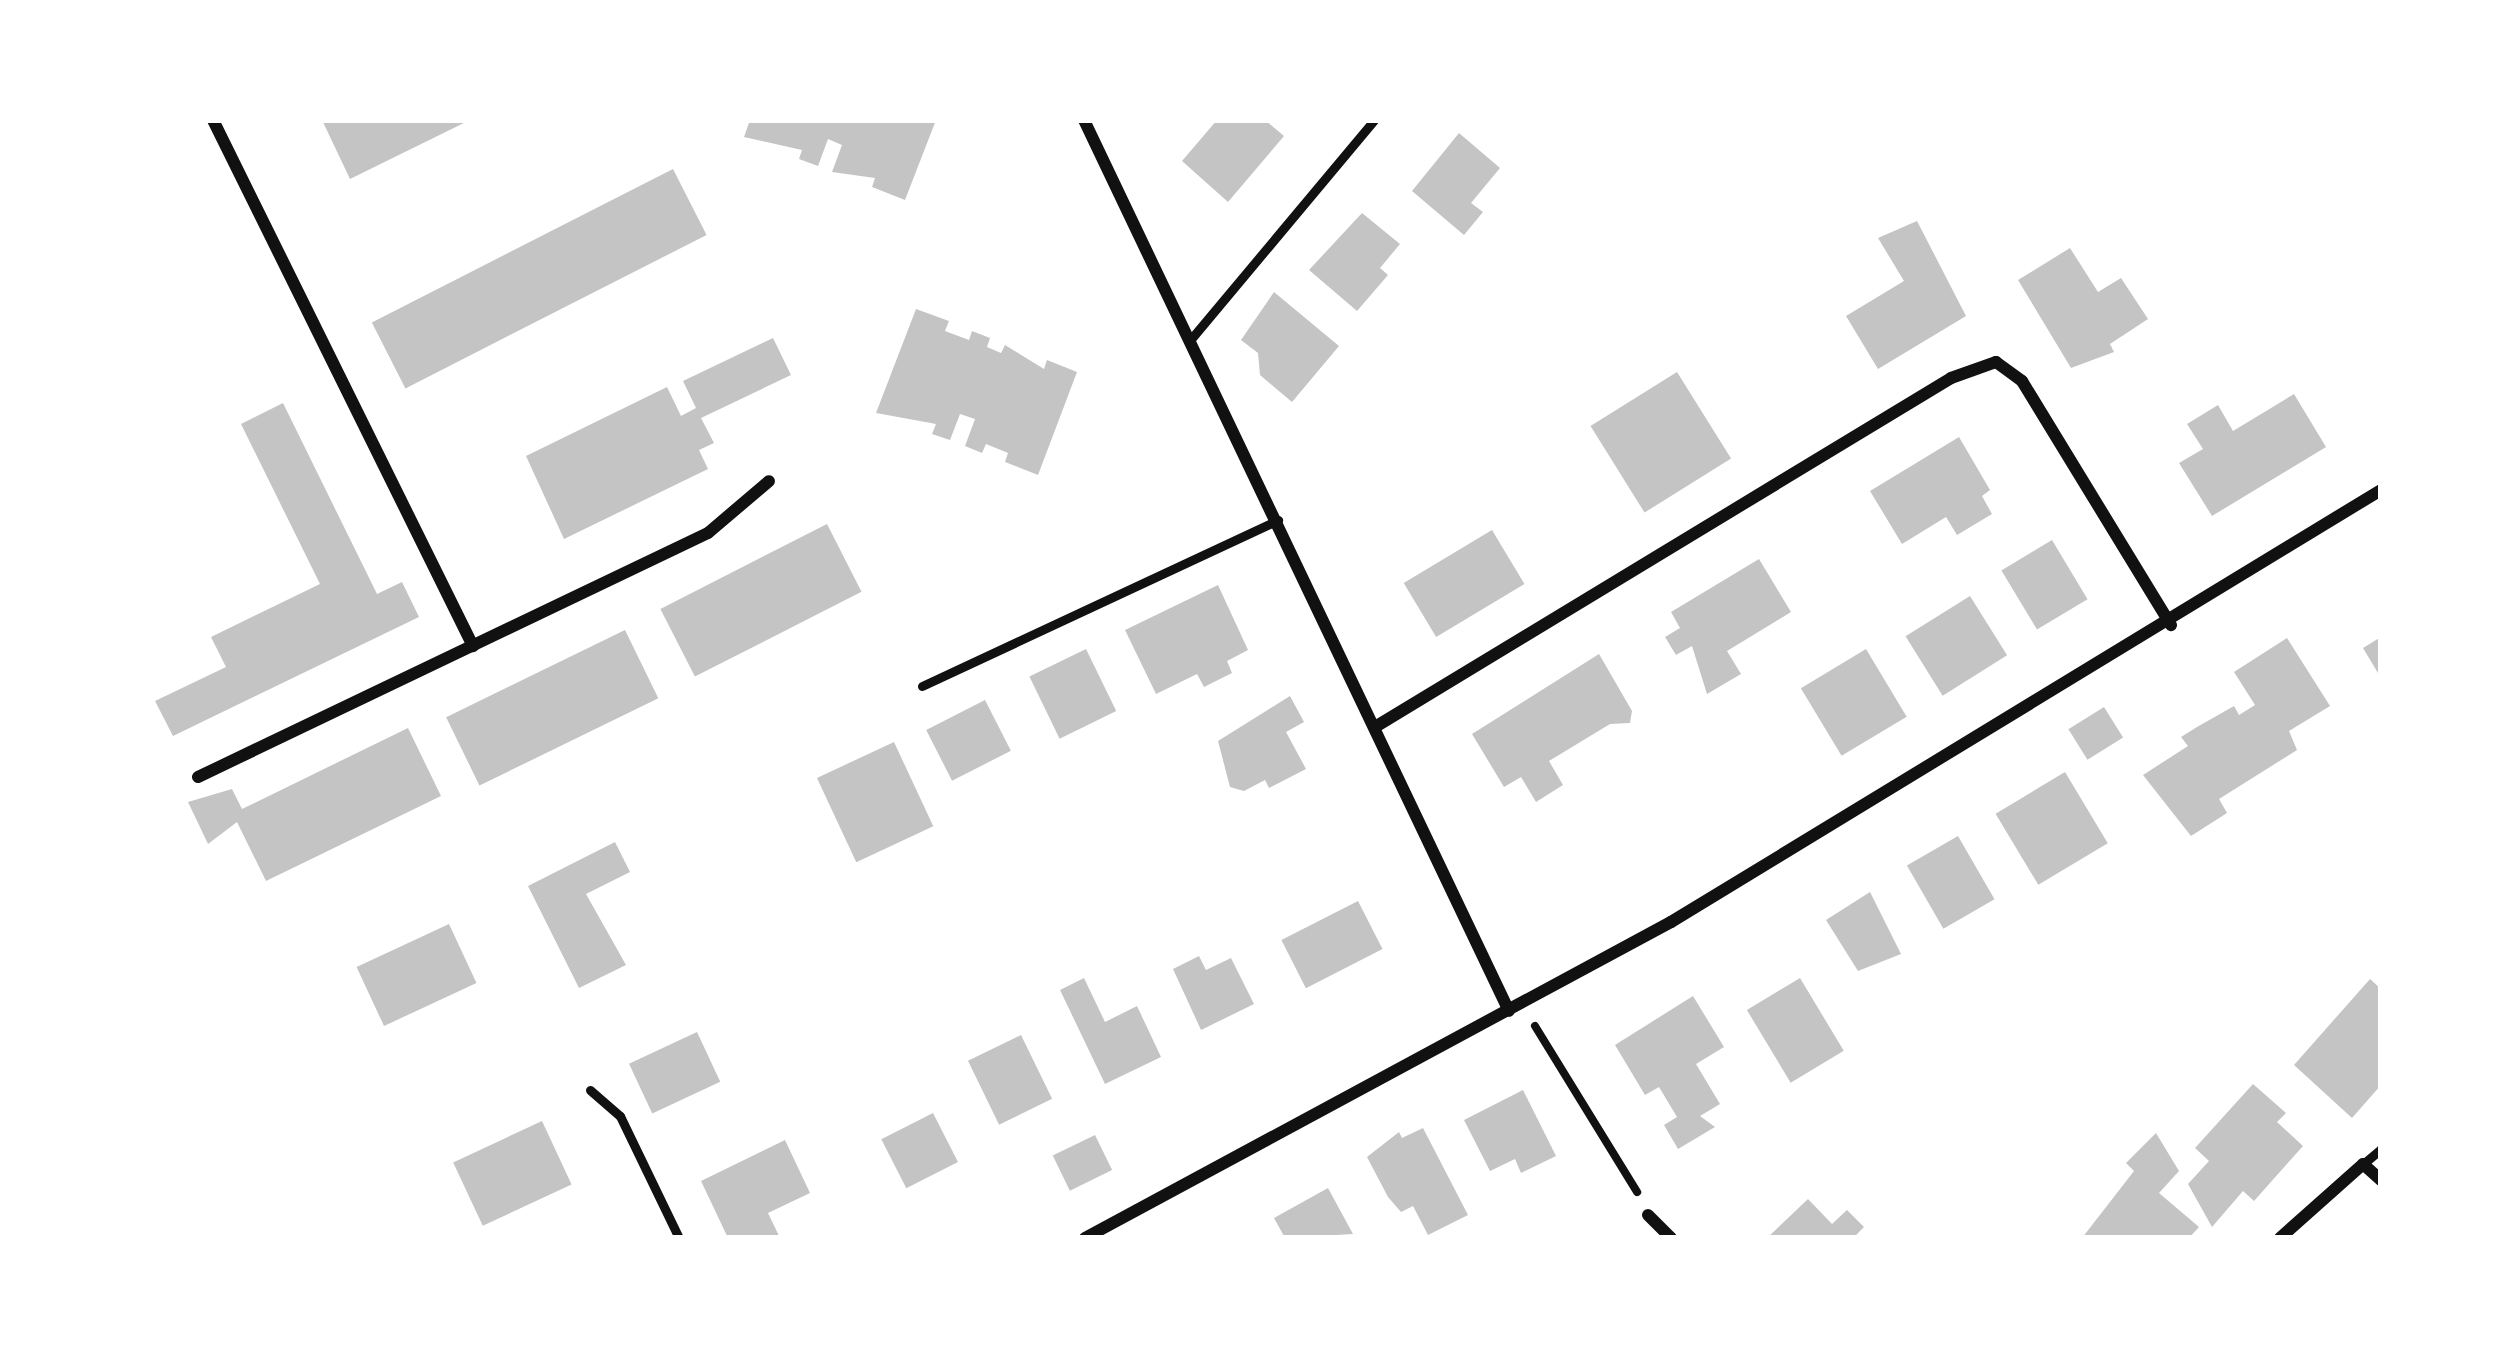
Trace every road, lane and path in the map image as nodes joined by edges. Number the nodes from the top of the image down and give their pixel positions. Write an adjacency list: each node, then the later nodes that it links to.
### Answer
1 (213, 120): 9 (street)
2 (1084, 120): 4 (street)
3 (1374, 120): 4 (lane)
4 (1191, 339): 7 (street)
5 (769, 481): 9 (street)
6 (2381, 490): 8 (street)
7 (1278, 520): 10 (lane); 11 (street)
8 (2171, 625): 11 (street); 13 (street)
9 (473, 646): 12 (street)
10 (922, 686)
11 (1376, 728): 14 (street)
12 (198, 777)
13 (1522, 1004): 14 (street); 19 (path)
14 (1509, 1011): 21 (street)
15 (590, 1090): 20 (lane)
16 (2381, 1149): 17 (lane)
17 (2362, 1164): 18 (street); 23 (street)
18 (2381, 1180)
19 (1648, 1215): 22 (street)
20 (679, 1238)
21 (1085, 1238)
22 (1671, 1238)
23 (2280, 1238)

